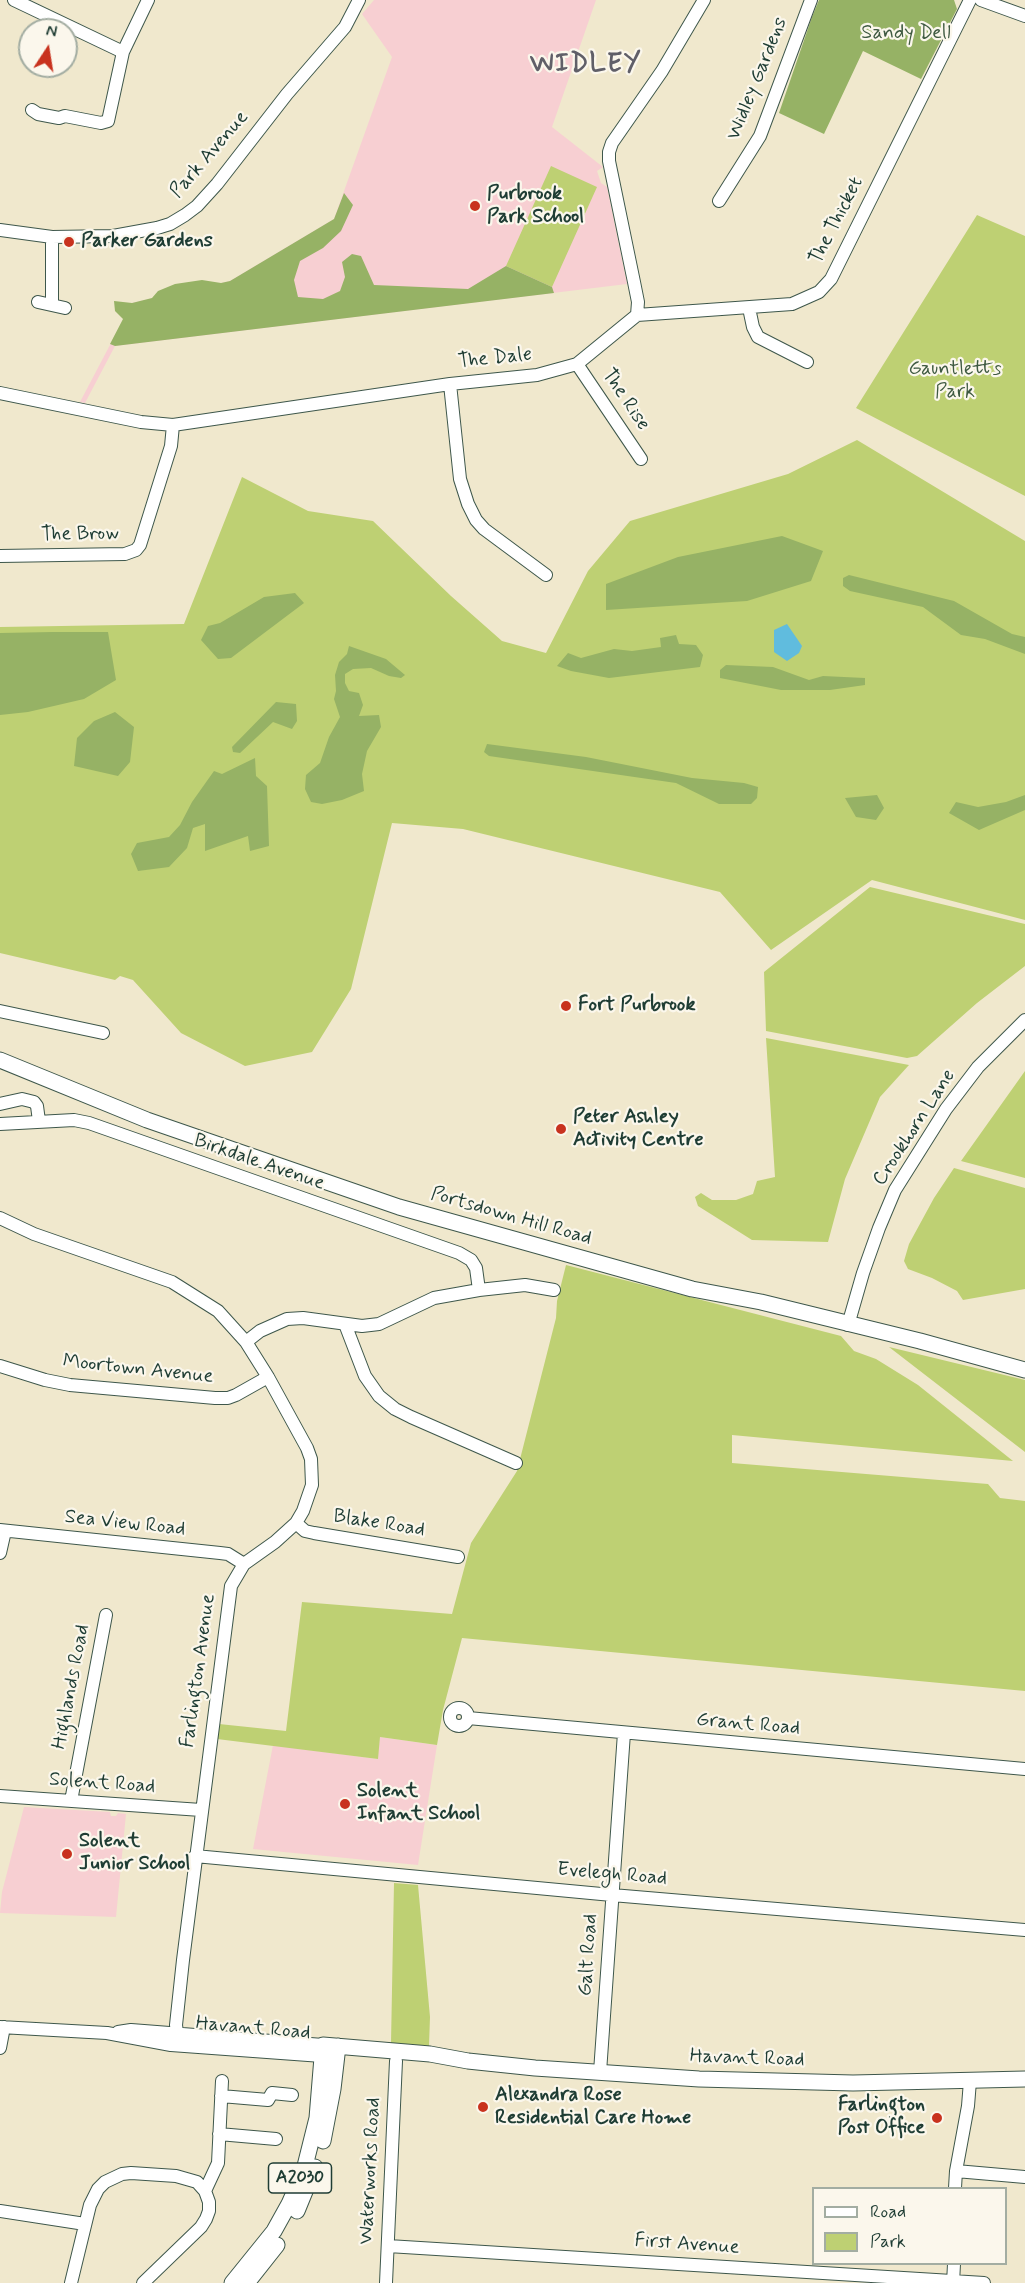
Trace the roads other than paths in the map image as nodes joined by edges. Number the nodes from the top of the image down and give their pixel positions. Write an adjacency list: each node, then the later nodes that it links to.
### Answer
1 (14, 0): 9 (street)
2 (148, 0): 9 (street)
3 (359, 0): 13 (street, Park Avenue)
4 (704, 0): 18 (street)
5 (811, 0): 11 (street, Widley Gardens)
6 (970, 0): 17 (street, The Thicket)
7 (981, 0): 8 (street)
8 (1025, 16)
9 (123, 52): 10 (street)
10 (32, 110)
11 (719, 201)
12 (0, 230): 13 (street, Park Avenue)
13 (52, 237): 15 (street)
14 (38, 302): 15 (street)
15 (52, 304): 16 (street)
16 (65, 308)
17 (749, 308): 18 (street, The Thicket); 19 (street)
18 (637, 315): 20 (street, The Dale)
19 (807, 362)
20 (577, 364): 21 (street, The Dale); 24 (street, The Rise)
21 (450, 384): 23 (street, The Dale); 26 (street)
22 (0, 393): 23 (street, The Dale)
23 (173, 425): 25 (street, The Brow)
24 (641, 459)
25 (0, 555)
26 (546, 575)
27 (0, 1011): 29 (street)
28 (1025, 1020): 38 (street, Crookhorn Lane)
29 (103, 1034)
30 (0, 1060): 38 (main road, Portsdown Hill Road)
31 (0, 1104): 32 (street)
32 (39, 1122): 33 (street, Birkdale Avenue); 35 (street, Birkdale Avenue)
33 (0, 1124)
34 (0, 1218): 39 (street, Farlington Avenue)
35 (479, 1290): 36 (street); 37 (street)
36 (554, 1290)
37 (345, 1324): 39 (street); 43 (street)
38 (848, 1325): 41 (main road, Portsdown Hill Road)
39 (246, 1342): 42 (street, Farlington Avenue)
40 (0, 1366): 42 (street, Moortown Avenue)
41 (1025, 1370)
42 (268, 1377): 44 (street, Farlington Avenue)
43 (511, 1456)
44 (296, 1523): 47 (street, Blake Road); 48 (street, Farlington Avenue)
45 (3, 1531): 46 (street); 48 (street, Sea View Road)
46 (0, 1553)
47 (458, 1557)
48 (244, 1564): 55 (street, Farlington Avenue)
49 (106, 1615): 54 (street, Highlands Road)
50 (468, 1718): 51 (street, Grant Road)
51 (624, 1733): 52 (street, Grant Road); 57 (street, Galt Road)
52 (1025, 1769)
53 (0, 1796): 54 (street, Solent Road)
54 (71, 1801): 55 (street, Solent Road)
55 (201, 1810): 56 (street, Farlington Avenue)
56 (195, 1856): 57 (street, Evelegh Road); 60 (street, Farlington Avenue)
57 (612, 1895): 58 (street, Evelegh Road); 65 (street, Galt Road)
58 (1025, 1930)
59 (2, 2027): 60 (street, Havant Road); 61 (street)
60 (179, 2039): 62 (street, Havant Road)
61 (0, 2048)
62 (330, 2051): 63 (main road, Havant Road); 64 (main road, Havant Road); 84 (main road, A2030); 85 (main road, A2030)
63 (396, 2061): 64 (main road, Havant Road); 79 (street, Waterworks Road)
64 (468, 2061): 65 (main road, Havant Road)
65 (600, 2072): 68 (main road, Havant Road)
66 (1025, 2079): 68 (main road, Havant Road)
67 (222, 2081): 70 (street)
68 (970, 2081): 73 (street)
69 (292, 2095): 70 (street)
70 (221, 2096): 71 (street)
71 (219, 2134): 72 (street); 76 (street)
72 (276, 2139)
73 (956, 2171): 74 (street); 75 (street)
74 (1025, 2177)
75 (955, 2187)
76 (205, 2191): 78 (street); 83 (street)
77 (0, 2211): 78 (street)
78 (85, 2224): 82 (street)
79 (387, 2246): 81 (street, First Avenue); 86 (street, Waterworks Road)
80 (954, 2265): 81 (street)
81 (953, 2282): 87 (street, First Avenue)
82 (71, 2283)
83 (143, 2283)
84 (232, 2283)
85 (247, 2283)
86 (386, 2283)
87 (984, 2283)

